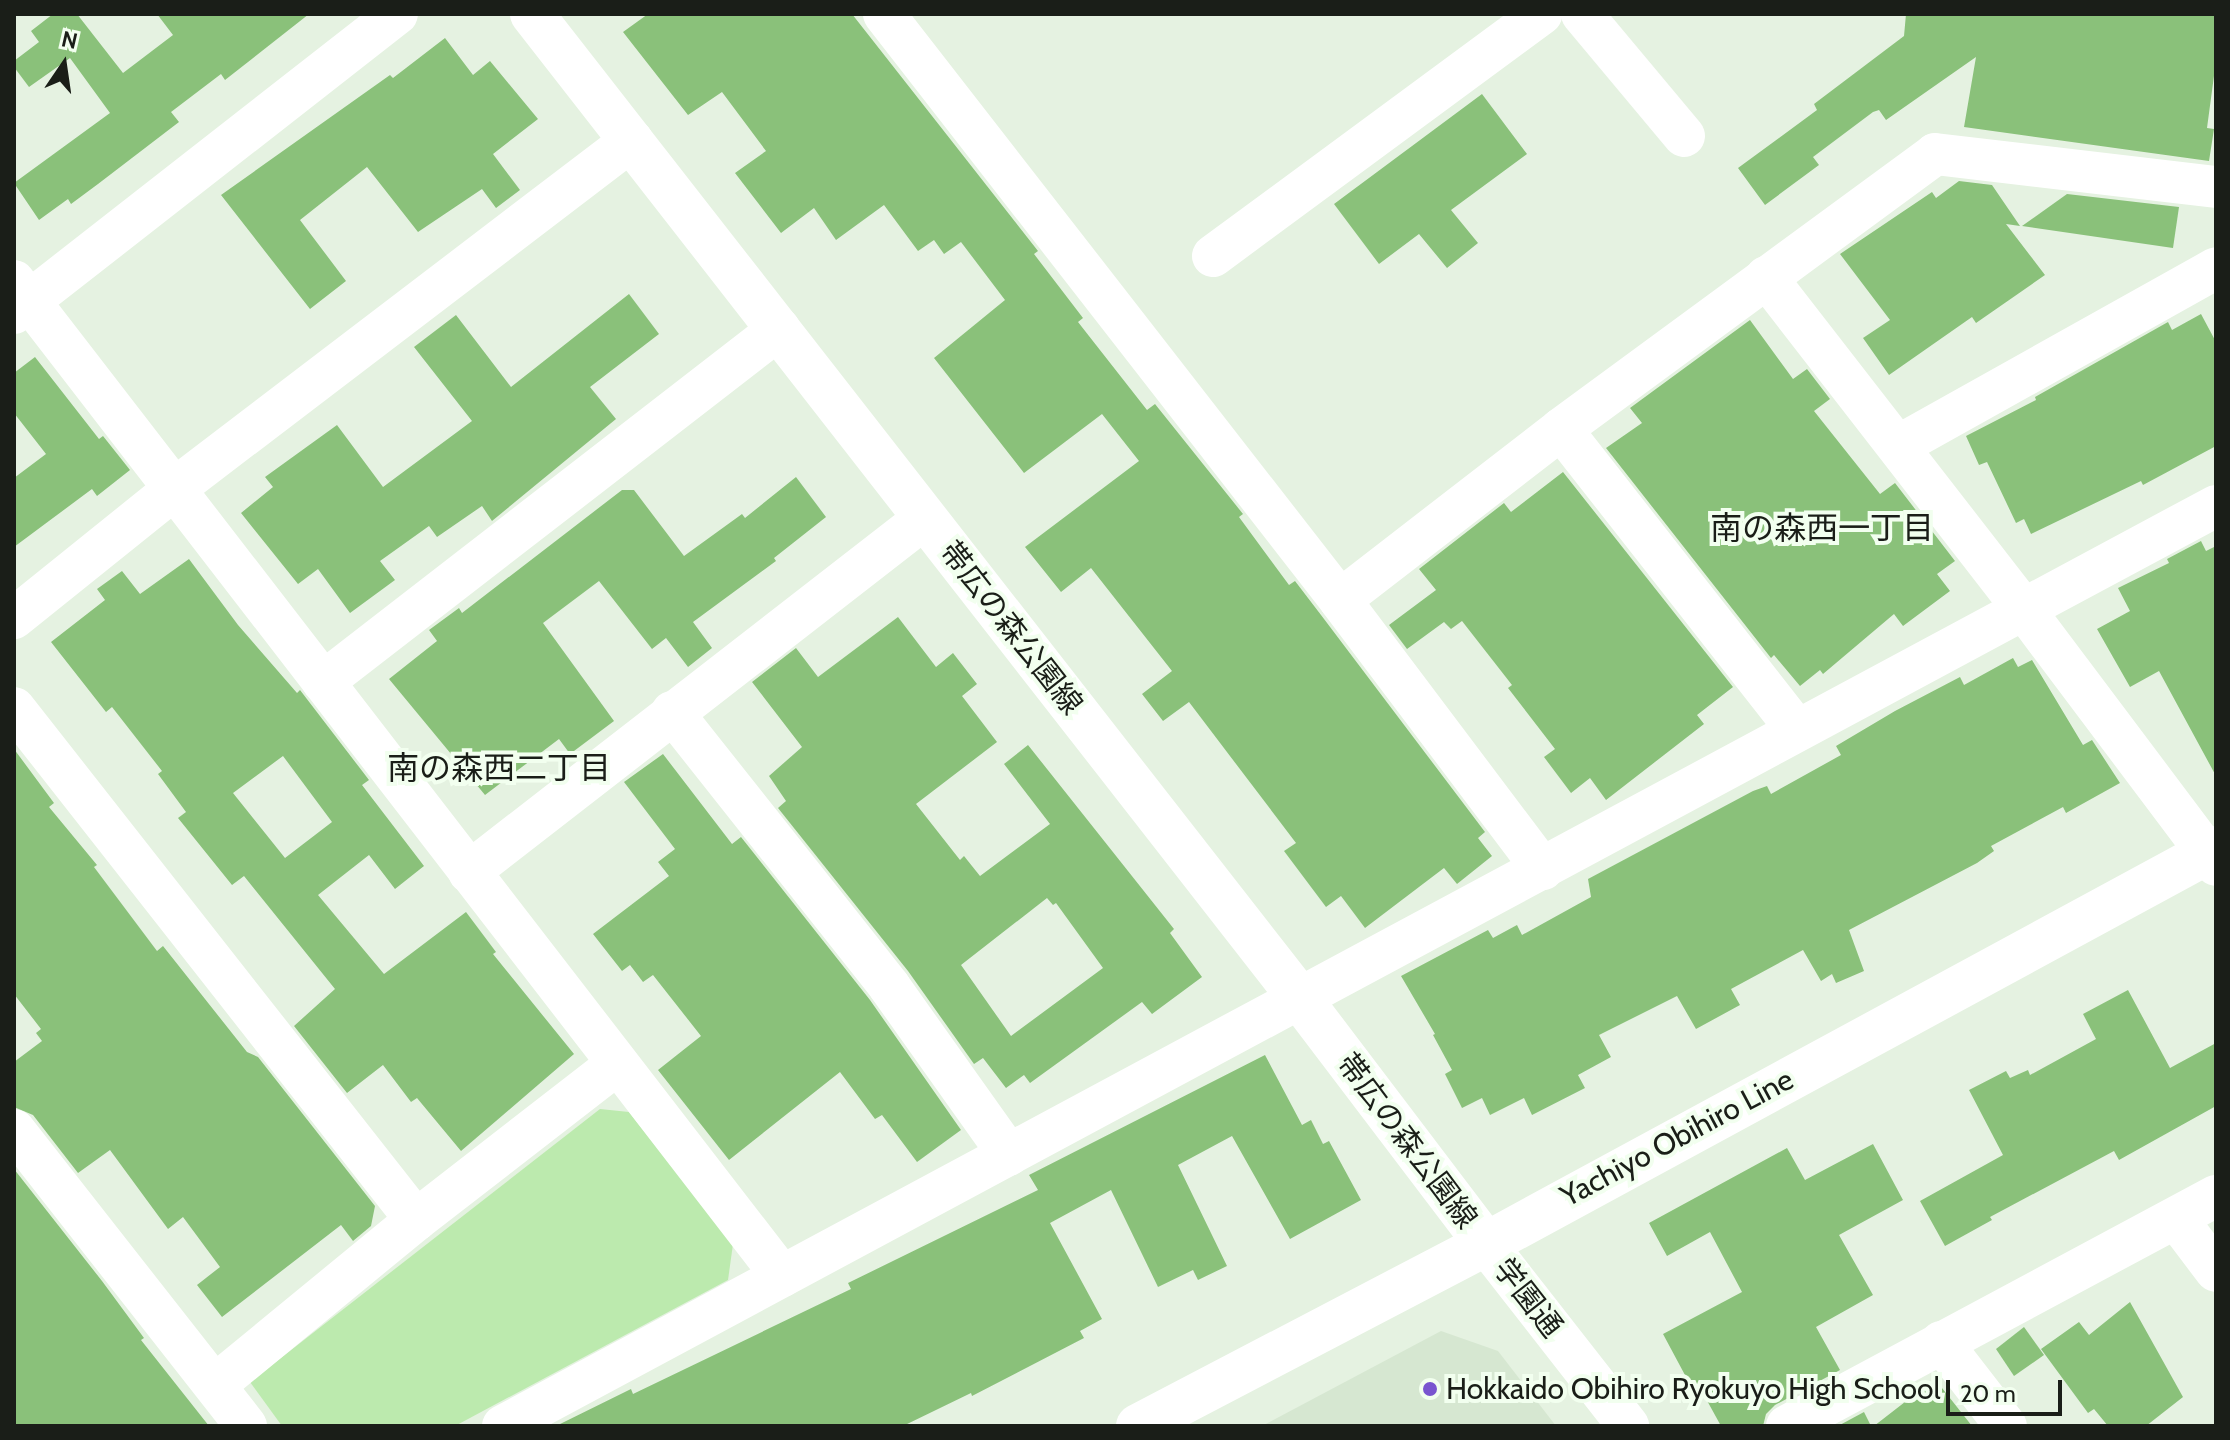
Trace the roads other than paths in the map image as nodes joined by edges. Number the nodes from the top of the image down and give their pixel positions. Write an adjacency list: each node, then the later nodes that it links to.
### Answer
1 (397, 14): 12 (street)
2 (532, 14): 7 (main road, 帯広の森公園線)
3 (884, 14): 19 (street)
4 (1541, 14): 9 (street)
5 (1582, 14): 6 (street)
6 (1684, 136)
7 (632, 140): 13 (main road, 帯広の森公園線); 16 (street)
8 (2216, 187): 11 (street)
9 (1213, 256)
10 (2216, 268): 15 (street)
11 (1766, 277): 14 (street); 15 (street)
12 (19, 298): 16 (street)
13 (779, 329): 18 (main road, 帯広の森公園線); 22 (street)
14 (1561, 429): 19 (street); 25 (street)
15 (1898, 446): 20 (street)
16 (173, 490): 21 (street); 22 (street)
17 (2216, 506): 20 (street)
18 (925, 518): 24 (street); 29 (main road, 帯広の森公園線)
19 (1340, 600): 27 (street)
20 (2023, 608): 25 (street); 26 (street)
21 (14, 618)
22 (323, 682): 28 (street)
23 (14, 708): 35 (street)
24 (672, 712): 28 (street); 32 (street)
25 (1797, 730): 27 (street)
26 (2213, 855): 36 (main road, Yachiyo Obihiro Line)
27 (1543, 869): 29 (street)
28 (469, 872): 30 (street)
29 (1298, 996): 32 (street); 36 (main road, 帯広の森公園線)
30 (617, 1064): 35 (street); 38 (street)
31 (14, 1130): 40 (street)
32 (1009, 1155): 38 (street)
33 (2216, 1196): 34 (street)
34 (2176, 1218): 37 (street); 39 (street)
35 (416, 1220): 40 (street)
36 (1486, 1244): 43 (main road, Yachiyo Obihiro Line); 44 (street, 学園通)
37 (2216, 1271)
38 (782, 1276): 42 (street)
39 (1941, 1342): 45 (street); 46 (street)
40 (215, 1385): 41 (street)
41 (246, 1426)
42 (503, 1426)
43 (1138, 1426)
44 (1628, 1426)
45 (1787, 1426)
46 (2006, 1426)

